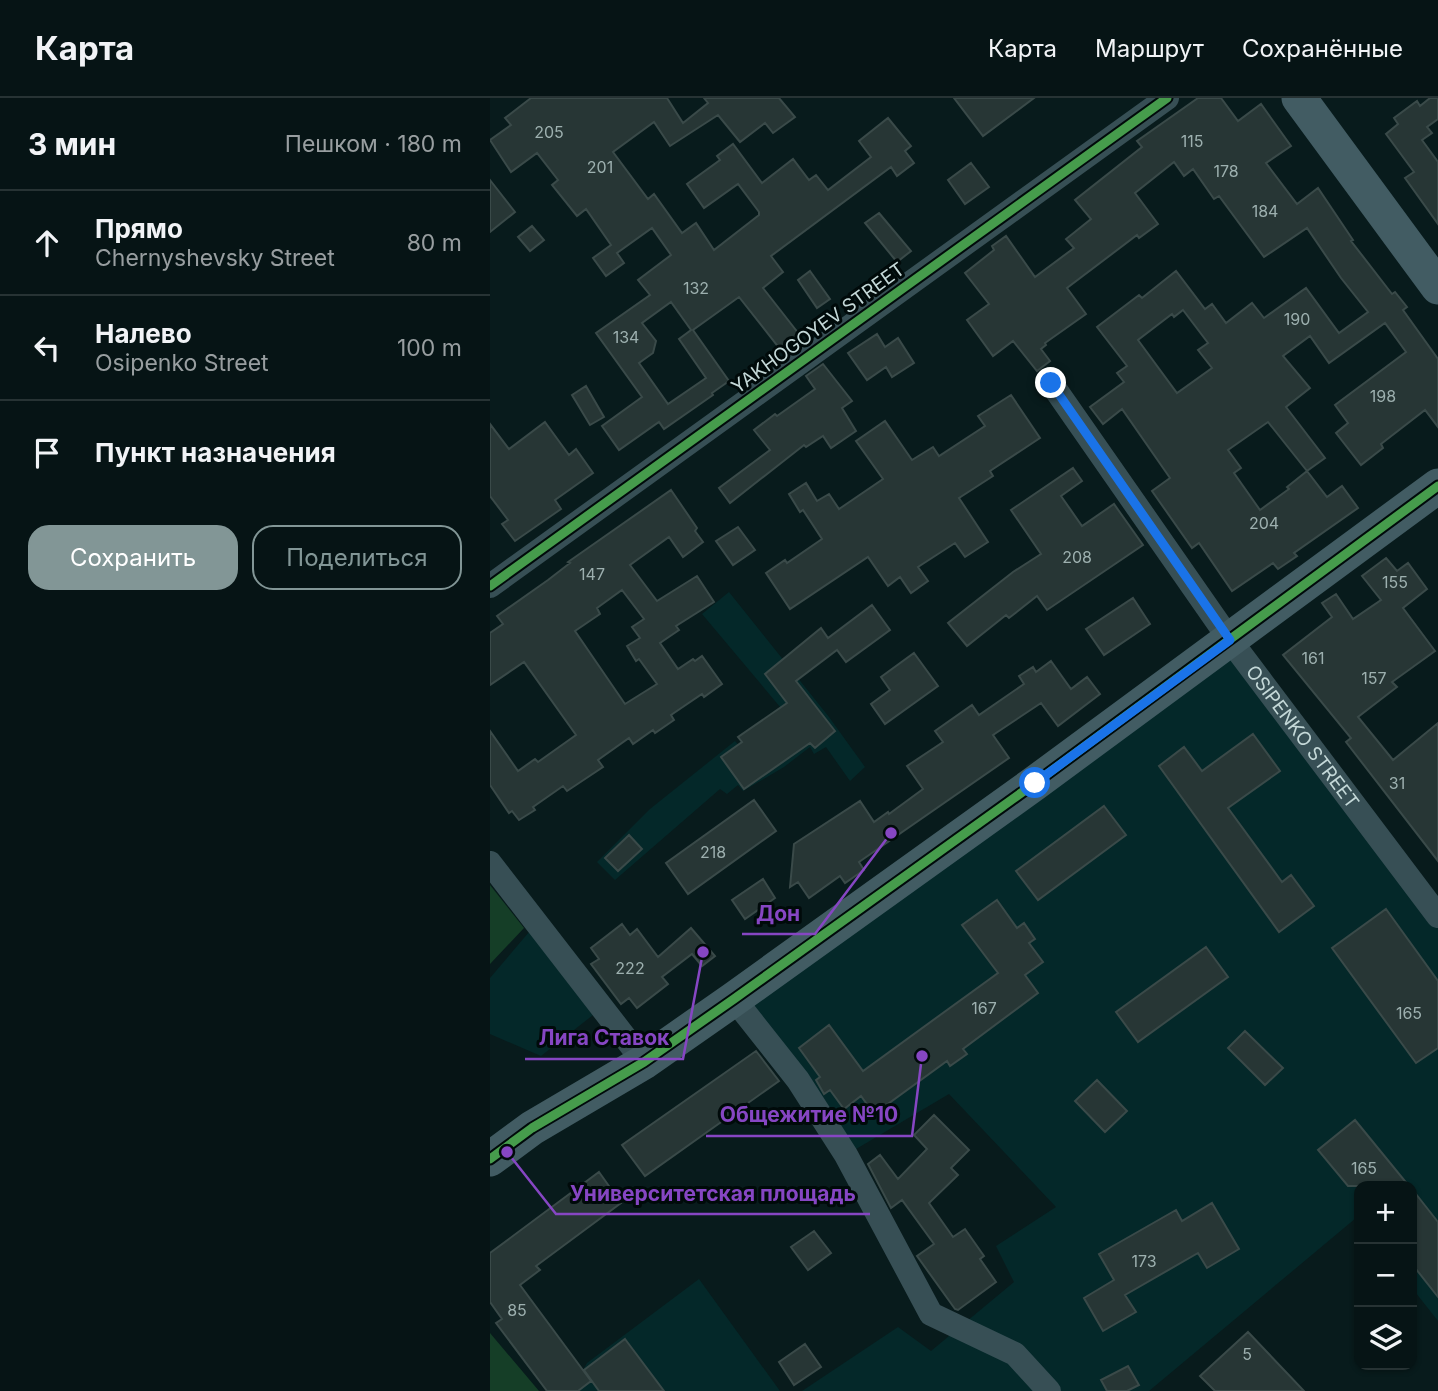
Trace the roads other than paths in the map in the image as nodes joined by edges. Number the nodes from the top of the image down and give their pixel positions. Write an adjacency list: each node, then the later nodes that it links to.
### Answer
1 (1167, 98): 6 (street, YAKHOGOYEV STREET)
2 (1299, 98): 3 (street)
3 (1438, 287)
4 (1051, 383): 7 (street, OSIPENKO STREET)
5 (1438, 486): 7 (street)
6 (490, 586)
7 (1230, 640): 9 (street, OSIPENKO STREET); 10 (street)
8 (490, 863): 11 (street)
9 (1438, 916)
10 (734, 999): 11 (street); 15 (street)
11 (644, 1062): 12 (street)
12 (532, 1128): 13 (street); 14 (street)
13 (490, 1137)
14 (490, 1159)
15 (1049, 1391)

